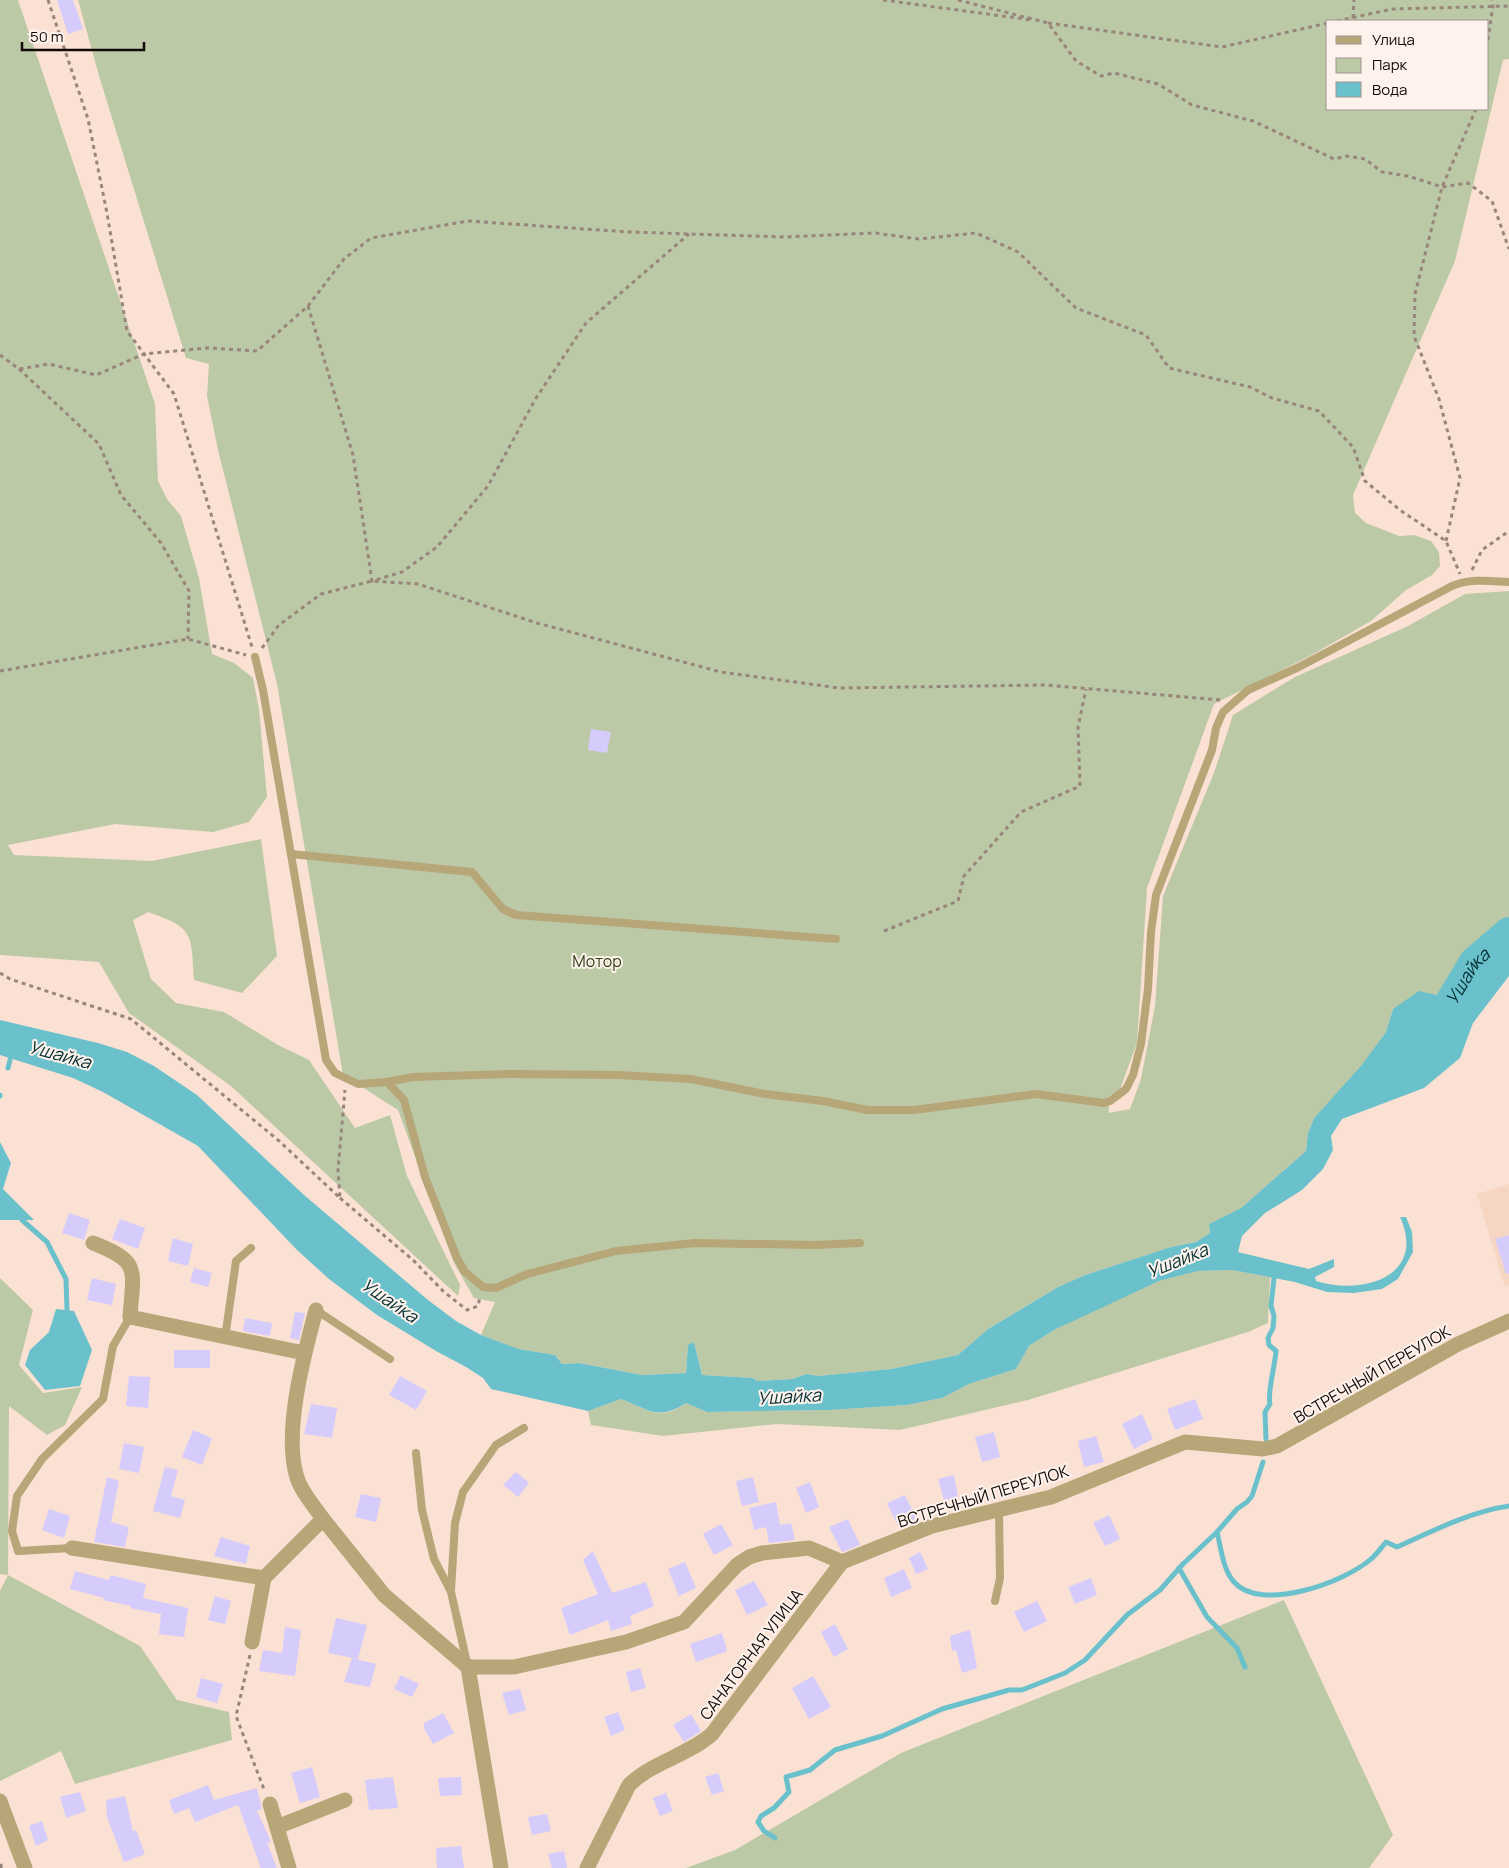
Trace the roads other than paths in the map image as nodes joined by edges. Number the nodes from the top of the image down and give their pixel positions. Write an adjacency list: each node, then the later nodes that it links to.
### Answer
1 (1509, 582): 5 (lane)
2 (255, 658): 3 (lane)
3 (291, 854): 4 (lane); 5 (lane)
4 (836, 939)
5 (387, 1082): 7 (lane)
6 (93, 1243): 10 (street)
7 (860, 1243)
8 (251, 1248): 12 (lane)
9 (316, 1310): 13 (street); 14 (lane)
10 (130, 1317): 12 (street); 19 (lane)
11 (1509, 1321): 17 (street, ВСТРЕЧНЫЙ ПЕРЕУЛОК)
12 (226, 1338): 13 (street)
13 (304, 1353): 18 (street)
14 (390, 1359)
15 (524, 1428): 22 (lane)
16 (416, 1453): 22 (lane)
17 (999, 1510): 20 (street, ВСТРЕЧНЫЙ ПЕРЕУЛОК); 23 (lane)
18 (323, 1519): 21 (street); 25 (street)
19 (72, 1548): 21 (street)
20 (842, 1562): 25 (street); 33 (street, САНАТОРНАЯ УЛИЦА)
21 (264, 1578): 24 (street)
22 (450, 1592): 25 (lane)
23 (995, 1601)
24 (252, 1642)
25 (468, 1667): 32 (street)
26 (345, 1800): 29 (street)
27 (0, 1801): 30 (street)
28 (270, 1804): 29 (street)
29 (277, 1827): 31 (street)
30 (25, 1868)
31 (289, 1868)
32 (500, 1868)
33 (588, 1868)

